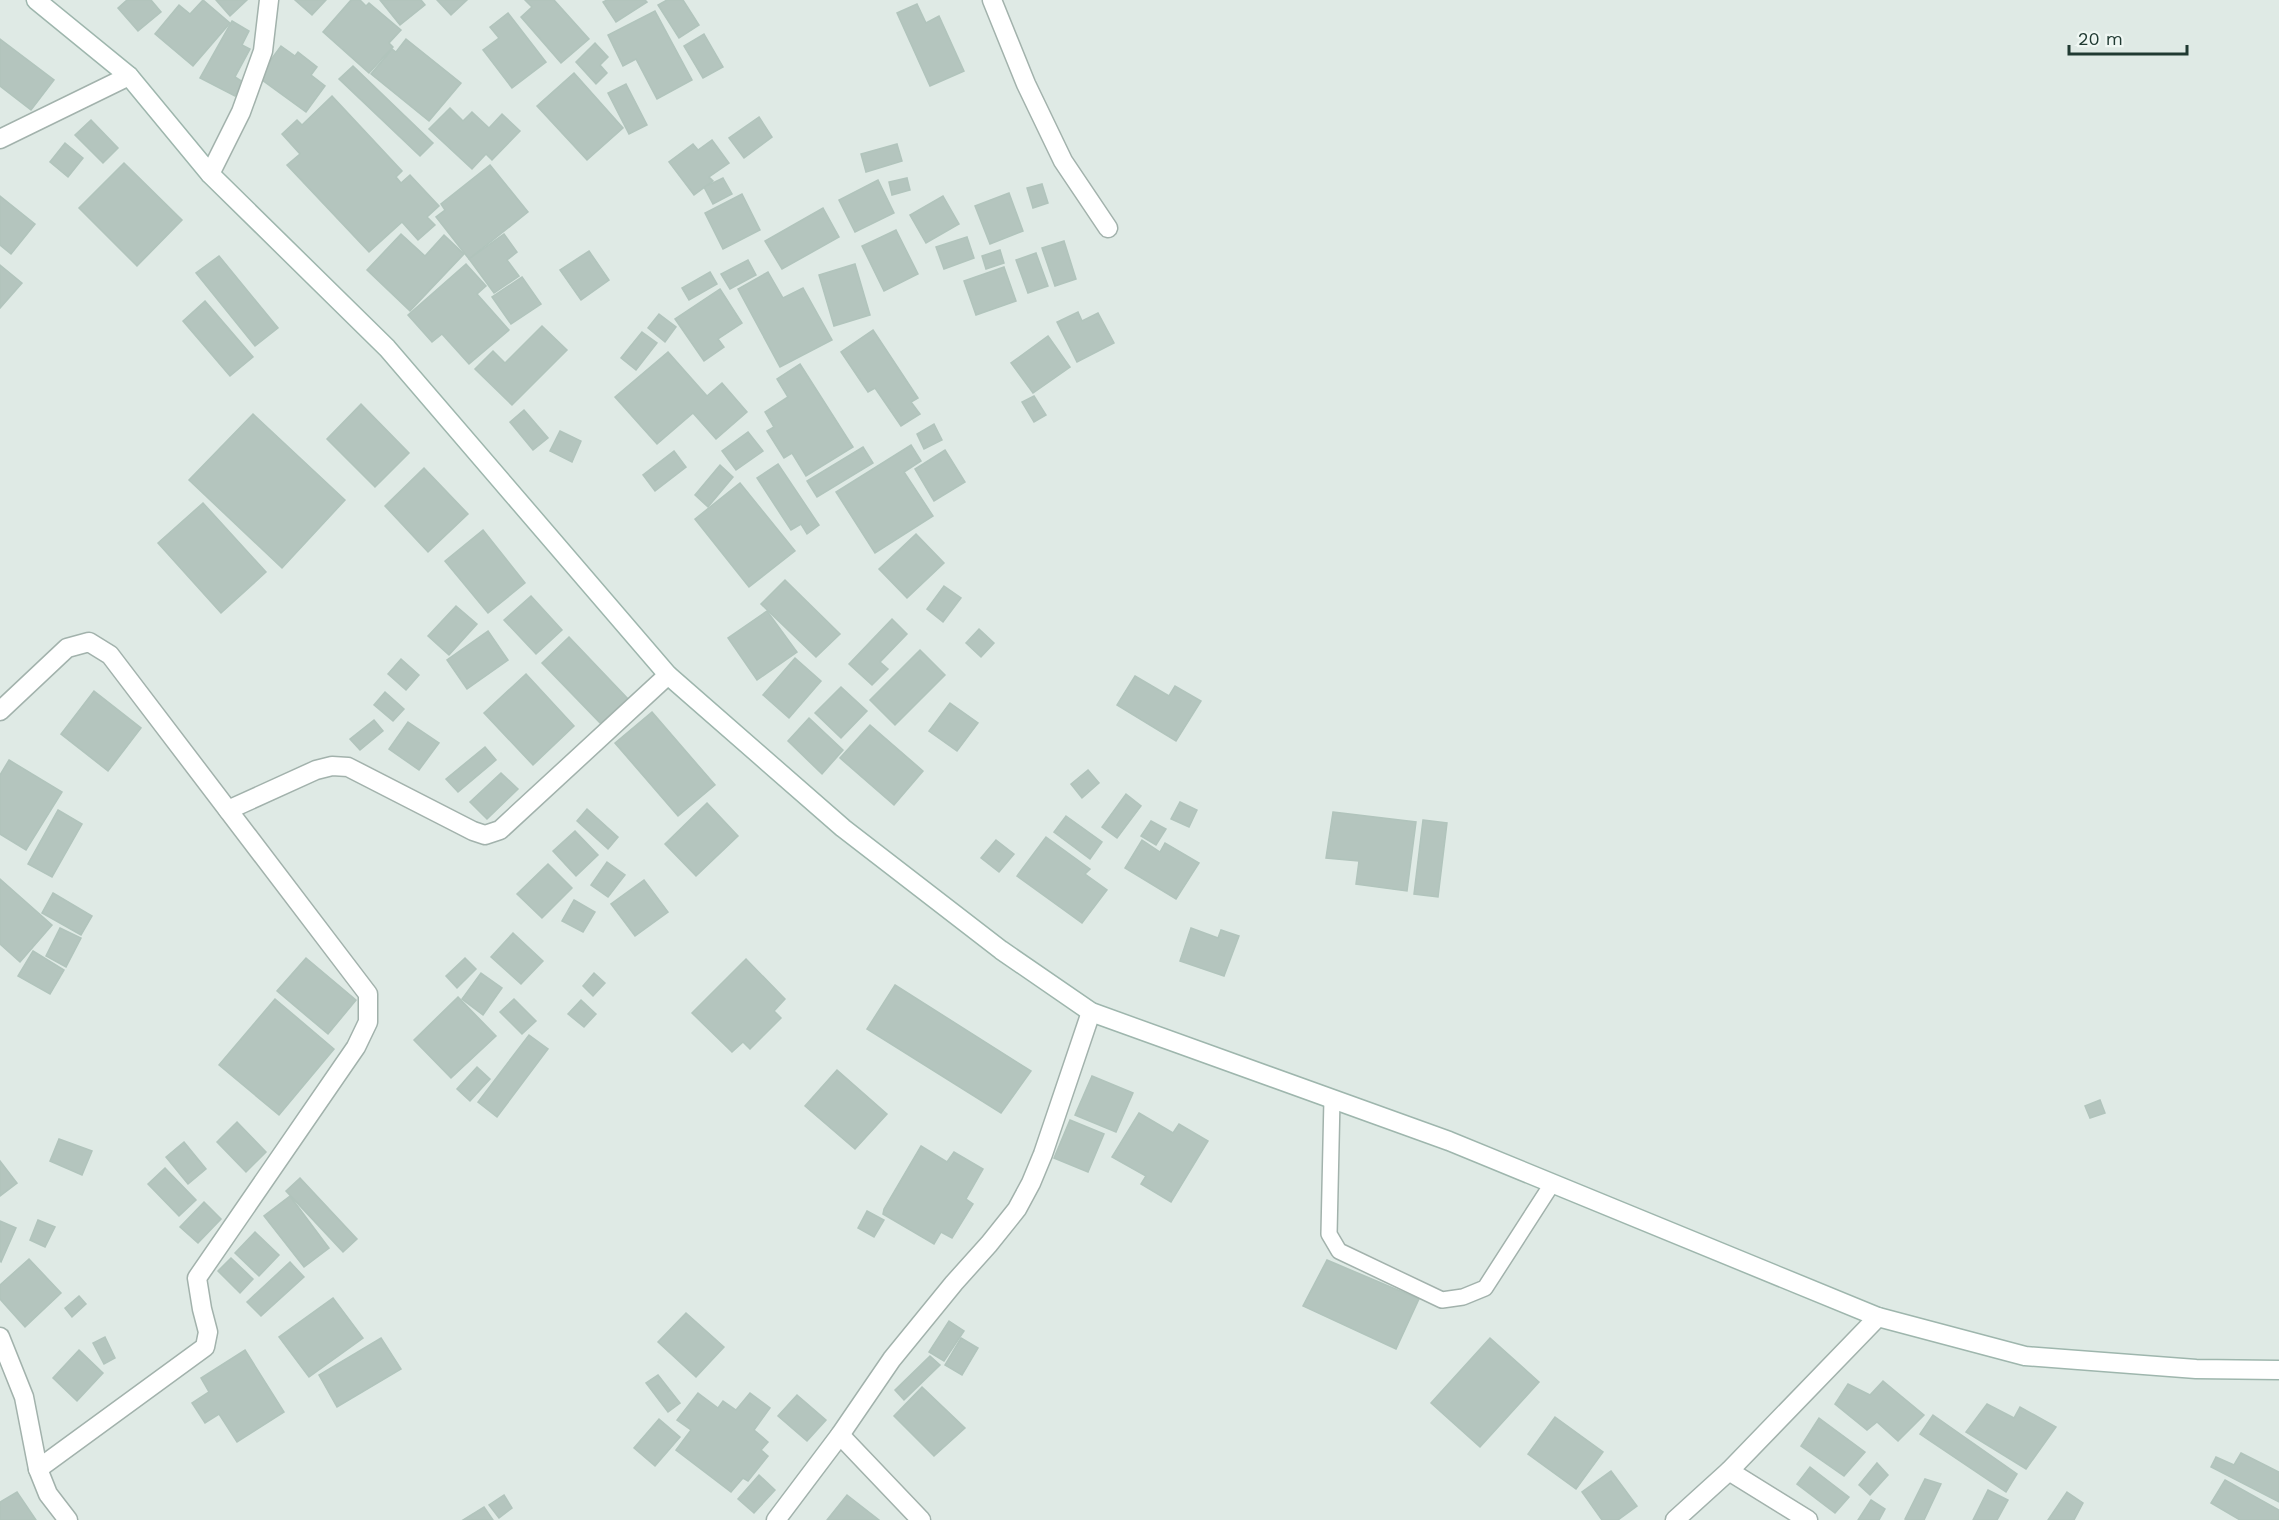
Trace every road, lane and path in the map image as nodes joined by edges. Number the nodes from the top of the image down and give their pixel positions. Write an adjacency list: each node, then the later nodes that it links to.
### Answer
1 (36, 0): 4 (street)
2 (269, 0): 6 (street)
3 (993, 0): 7 (street)
4 (129, 76): 5 (street); 6 (street)
5 (0, 139)
6 (210, 174): 8 (street)
7 (1108, 228)
8 (668, 675): 10 (street); 11 (street)
9 (0, 711): 10 (street)
10 (228, 810): 18 (street)
11 (1091, 1012): 12 (street); 17 (street)
12 (1332, 1099): 13 (street); 13 (lane)
13 (1552, 1184): 14 (street)
14 (1878, 1317): 16 (street); 19 (street)
15 (0, 1337): 18 (street)
16 (2279, 1370)
17 (840, 1435): 21 (street); 22 (street)
18 (38, 1469): 20 (street)
19 (1729, 1471): 23 (street); 24 (street)
20 (68, 1520)
21 (776, 1520)
22 (921, 1520)
23 (1675, 1520)
24 (1808, 1520)

